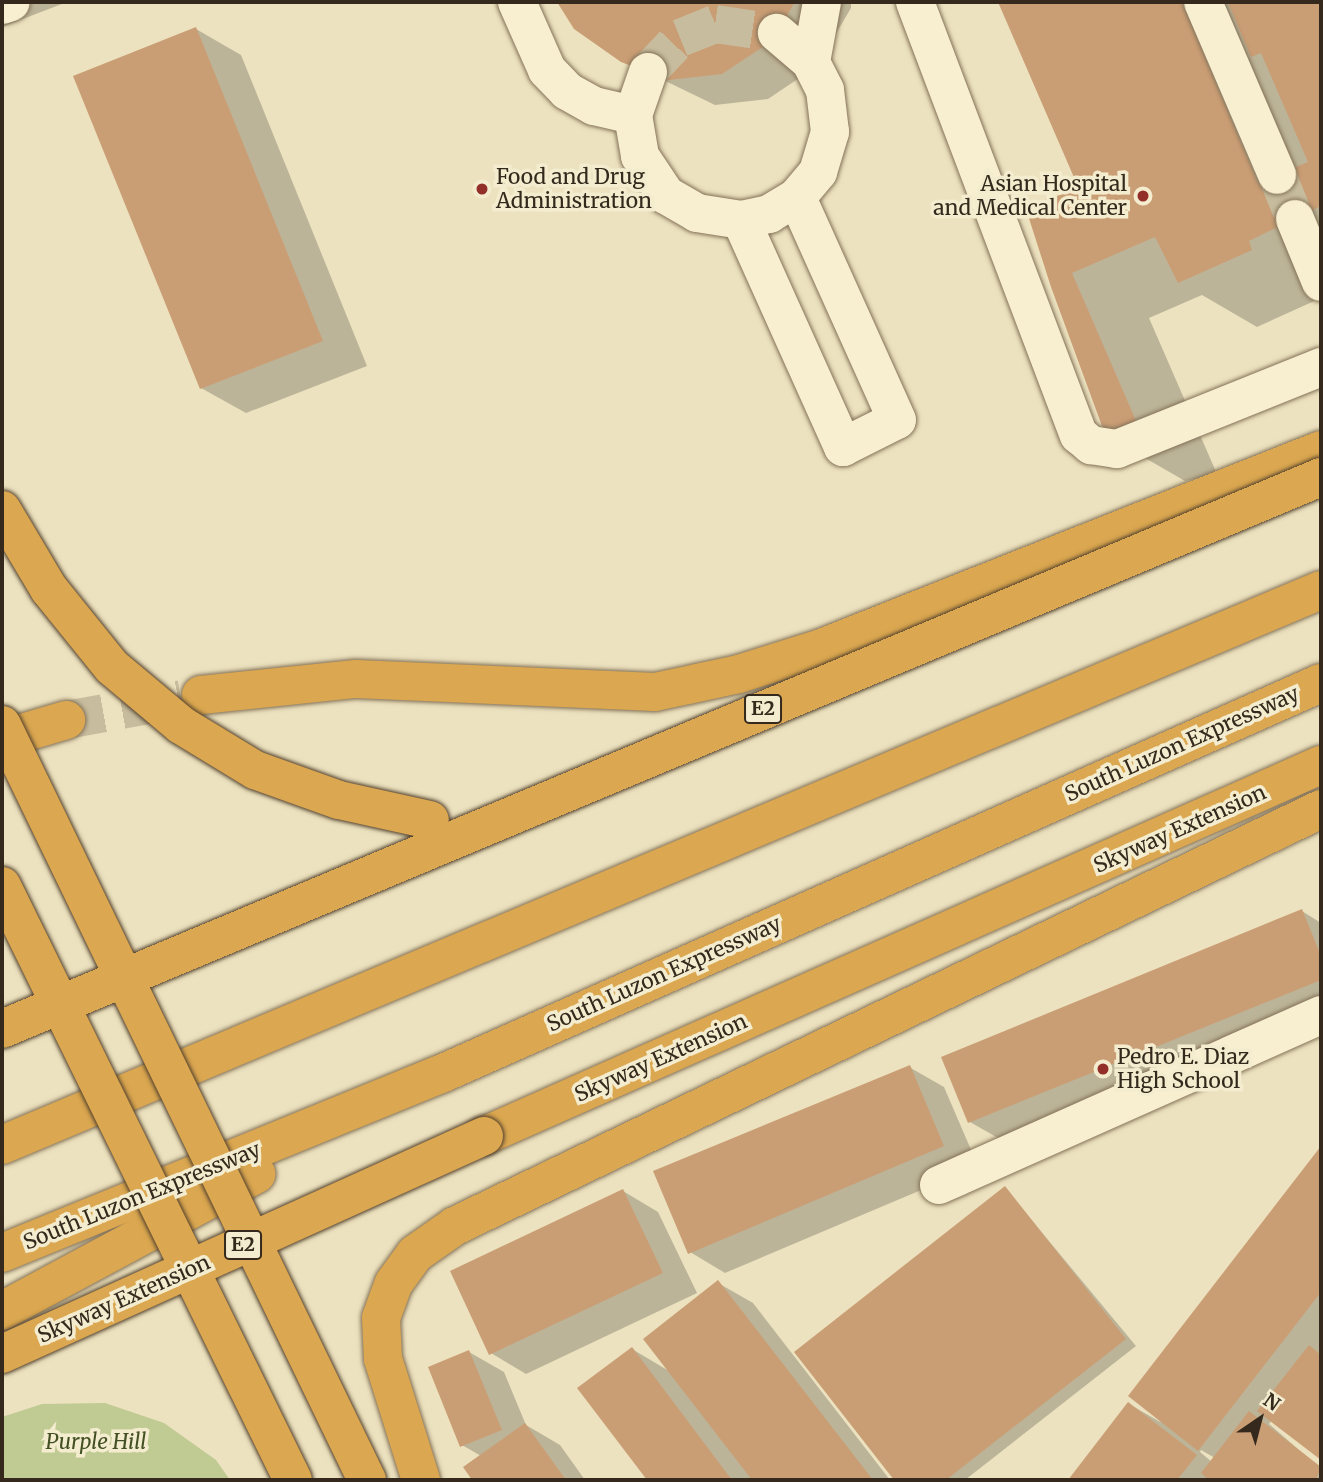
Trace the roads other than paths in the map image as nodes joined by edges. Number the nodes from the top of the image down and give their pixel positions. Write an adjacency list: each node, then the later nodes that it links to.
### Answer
1 (11, 2): 6 (lane)
2 (517, 2): 10 (lane)
3 (822, 2): 8 (lane)
4 (915, 2): 16 (lane)
5 (1203, 2): 11 (lane)
6 (2, 5)
7 (777, 33): 8 (lane)
8 (811, 62): 12 (lane)
9 (648, 72): 10 (lane)
10 (633, 115): 14 (lane)
11 (1277, 175)
12 (797, 197): 14 (lane); 14 (lane)
13 (1295, 219): 15 (lane)
14 (741, 220)
15 (1321, 282)
16 (1321, 367)
17 (1321, 450): 23 (highway)
18 (1321, 477): 31 (highway, E2, bridge)
19 (1321, 492): 20 (highway, bridge)
20 (2, 510)
21 (1321, 590): 33 (highway)
22 (1321, 682): 32 (highway, South Luzon Expressway)
23 (201, 695)
24 (66, 720): 26 (highway)
25 (2, 725): 39 (highway, bridge)
26 (2, 739)
27 (1321, 765): 37 (highway, Skyway Extension / E2, bridge)
28 (1321, 809): 40 (highway)
29 (2, 886): 38 (highway, bridge)
30 (1321, 1016): 34 (lane)
31 (2, 1029)
32 (442, 1074): 35 (highway, South Luzon Expressway); 36 (highway)
33 (2, 1145)
34 (939, 1185)
35 (2, 1253)
36 (2, 1311)
37 (2, 1354)
38 (293, 1480)
39 (367, 1480)
40 (421, 1480)

